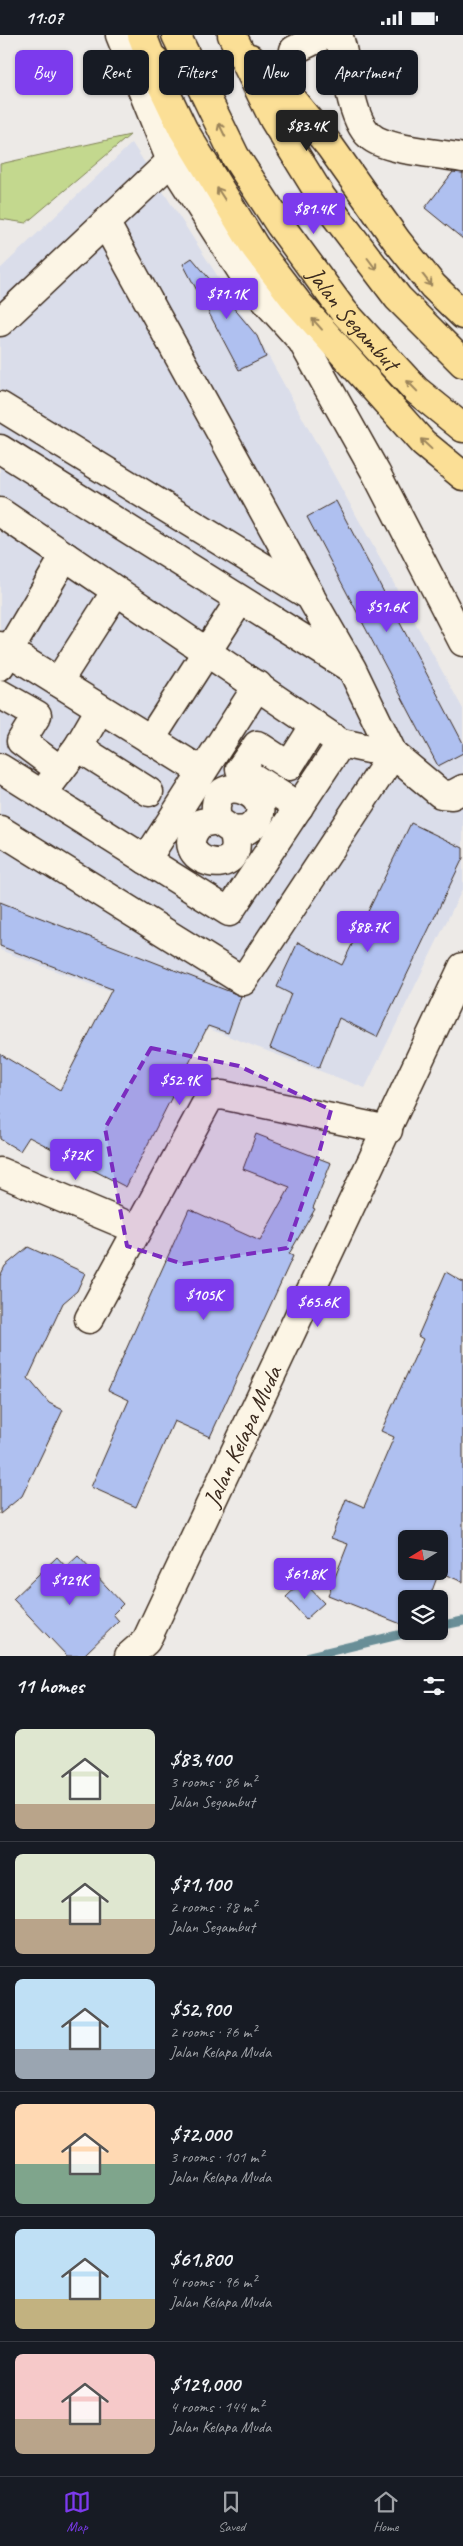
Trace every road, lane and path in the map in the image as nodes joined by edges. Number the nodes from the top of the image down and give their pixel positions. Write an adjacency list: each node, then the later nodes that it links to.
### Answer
1 (120, 35): 13 (street)
2 (142, 35): 10 (main road)
3 (150, 35): 9 (main road)
4 (176, 35): 19 (main road, Jalan Segambut, one-way to 4)
5 (325, 35): 8 (street)
6 (338, 35): 12 (street)
7 (234, 40): 15 (main road, one-way to 15); 17 (main road, Jalan Segambut, one-way to 17)
8 (296, 50)
9 (159, 74)
10 (159, 78)
11 (167, 95): 21 (main road, one-way to 11)
12 (463, 158)
13 (171, 161): 14 (street); 27 (street)
14 (106, 223): 16 (street); 25 (street)
15 (463, 315)
16 (0, 322)
17 (463, 363)
18 (0, 406): 25 (street)
19 (463, 428)
20 (0, 449): 26 (street)
21 (463, 476)
22 (0, 512): 23 (street)
23 (65, 556): 24 (street); 29 (street)
24 (116, 591): 28 (street); 31 (street)
25 (310, 596): 30 (street)
26 (240, 600): 28 (street); 30 (street)
27 (463, 642)
28 (207, 651): 32 (street); 36 (street)
29 (3, 655): 31 (street)
30 (352, 669): 39 (street)
31 (58, 682): 34 (street)
32 (258, 685): 35 (street); 41 (street)
33 (0, 694): 43 (street)
34 (100, 709): 36 (street); 38 (street)
35 (315, 725): 37 (street); 42 (street)
36 (150, 740): 41 (street)
37 (341, 743): 39 (street); 47 (street)
38 (78, 747): 43 (street); 45 (street)
39 (393, 754): 44 (street); 49 (street)
40 (0, 768): 46 (street)
41 (203, 769): 42 (street); 48 (street); 48 (street)
42 (240, 769): 47 (street)
43 (60, 770): 46 (street)
44 (463, 789)
45 (149, 792)
46 (42, 794): 51 (street)
47 (299, 807): 50 (street)
48 (218, 824): 50 (street); 51 (street); 52 (street)
49 (0, 830)
50 (280, 835): 52 (street)
51 (146, 860): 52 (street)
52 (256, 871)
53 (463, 967): 54 (street, Jalan Kelapa Muda)
54 (388, 1130): 56 (street); 58 (street, Jalan Kelapa Muda)
55 (0, 1172): 56 (street)
56 (136, 1229): 57 (street)
57 (89, 1319)
58 (129, 1656)

